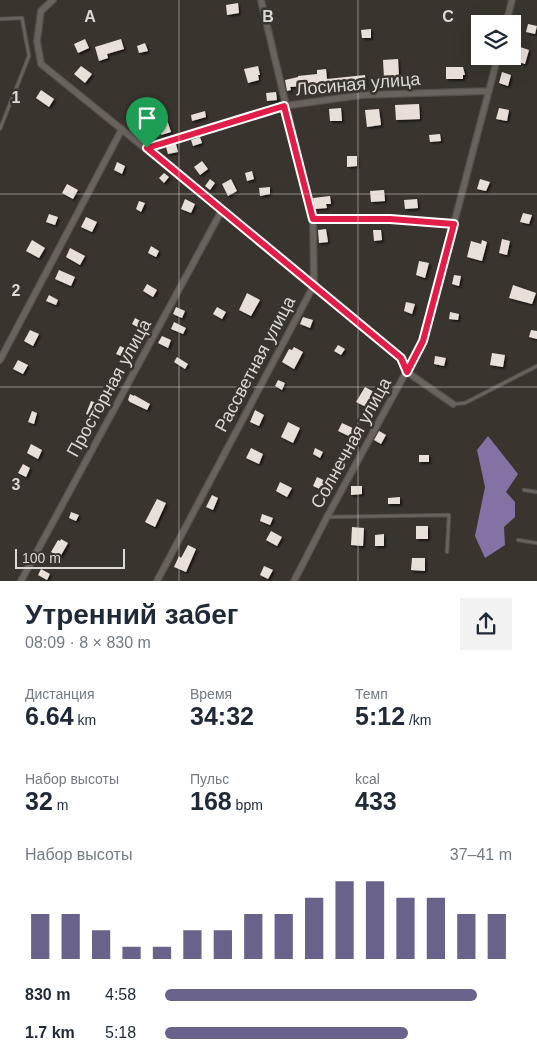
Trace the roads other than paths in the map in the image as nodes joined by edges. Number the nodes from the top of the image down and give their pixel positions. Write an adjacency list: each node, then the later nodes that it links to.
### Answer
1 (53, 0): 10 (street)
2 (261, 0): 8 (street, Рассветная улица)
3 (512, 0): 4 (street)
4 (508, 15)
5 (0, 19): 9 (lane)
6 (496, 65): 7 (street, Солнечная улица)
7 (489, 91): 8 (street, Лосиная улица); 14 (street, Солнечная улица)
8 (284, 106): 11 (street, Лосиная улица); 13 (street, Рассветная улица)
9 (0, 129)
10 (122, 129): 11 (street); 16 (street)
11 (147, 148): 12 (street)
12 (222, 210): 15 (street); 26 (street, Просторная улица)
13 (313, 219): 14 (street); 15 (street, Рассветная улица)
14 (454, 224): 18 (street, Солнечная улица)
15 (314, 285): 18 (lane); 27 (street, Рассветная улица)
16 (0, 360)
17 (537, 366): 19 (lane)
18 (407, 372): 19 (street); 22 (street, Солнечная улица)
19 (453, 404)
20 (524, 490): 21 (lane)
21 (537, 492)
22 (327, 517): 25 (lane); 28 (street, Солнечная улица)
23 (518, 540): 24 (lane)
24 (537, 543)
25 (447, 552)
26 (21, 581)
27 (157, 581)
28 (294, 581)

